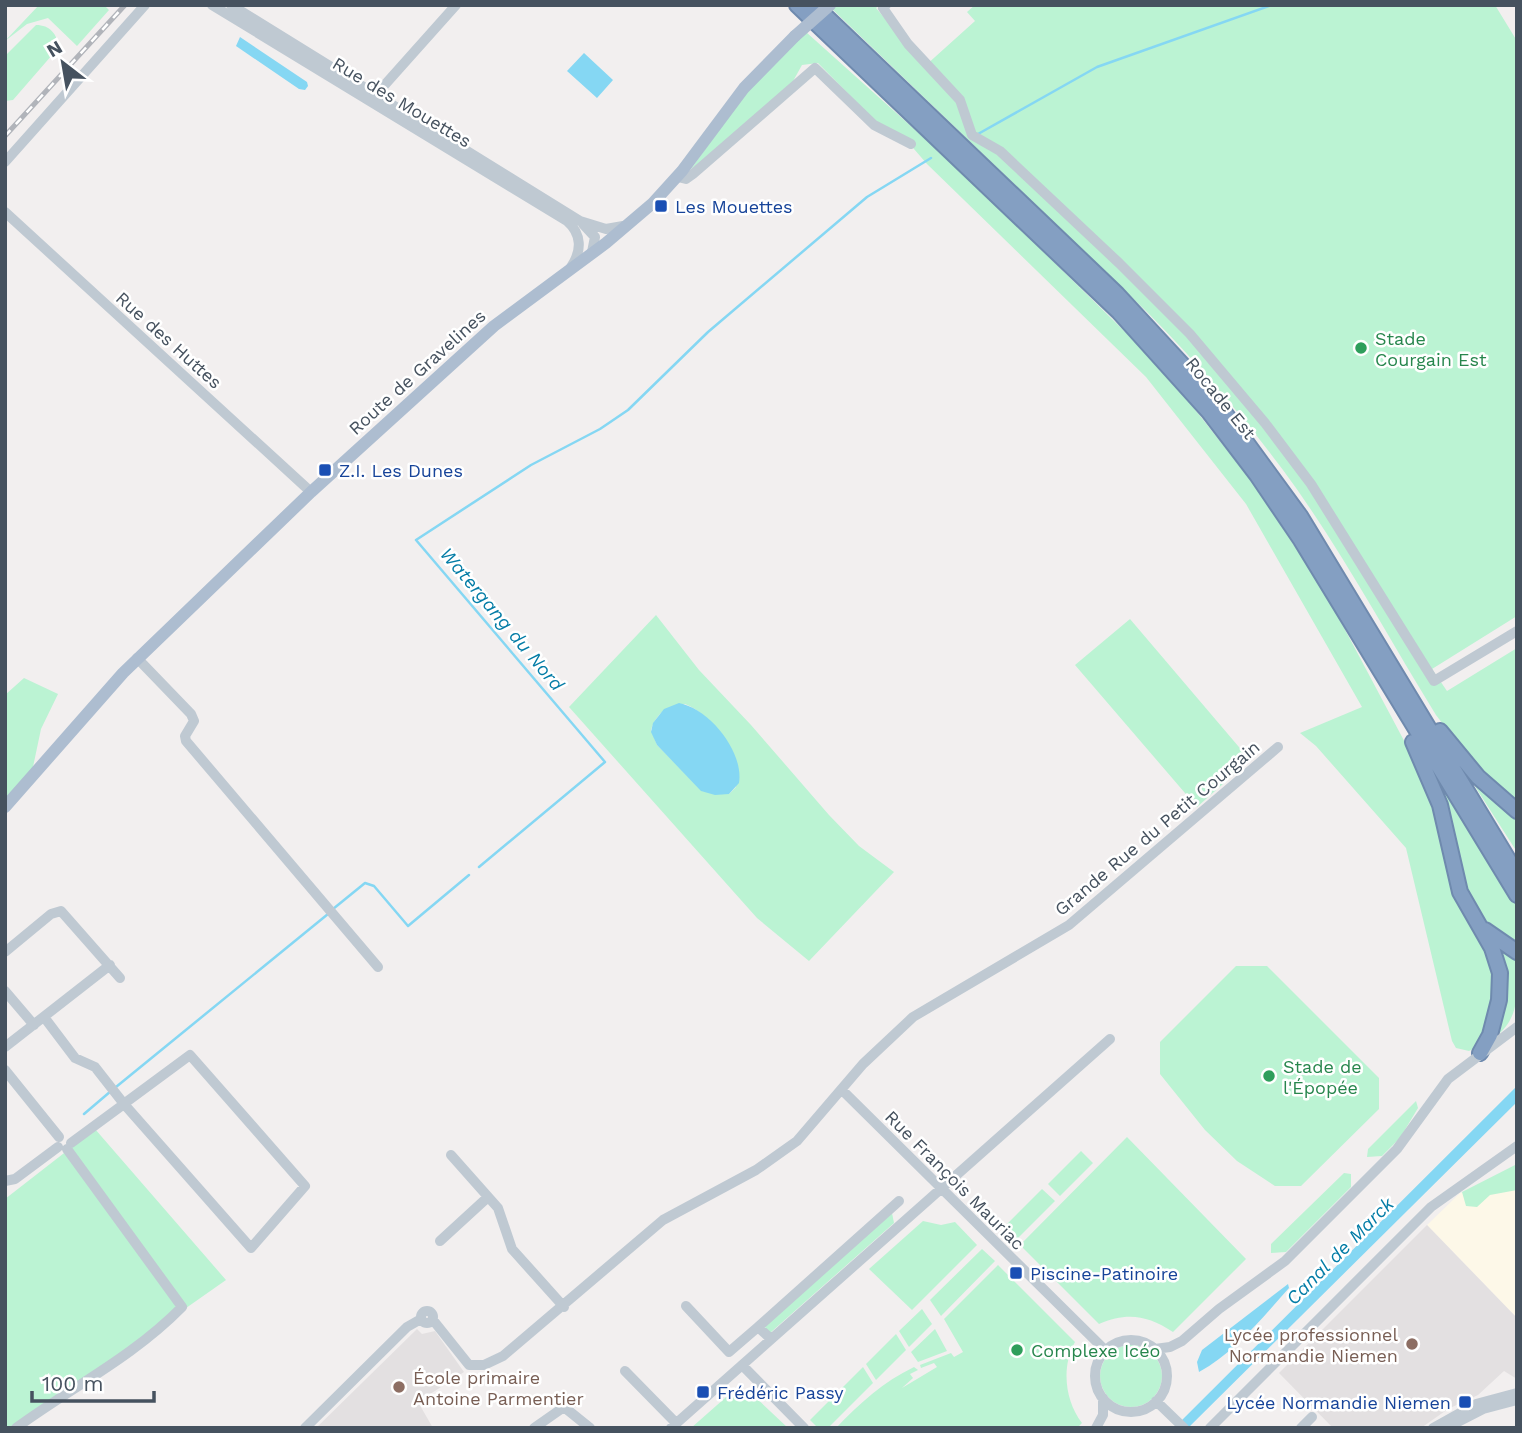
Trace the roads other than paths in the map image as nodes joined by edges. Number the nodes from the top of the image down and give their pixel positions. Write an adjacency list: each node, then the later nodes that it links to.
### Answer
1 (145, 5): 11 (street)
2 (212, 5): 9 (street, Rue des Mouettes)
3 (231, 5): 9 (street, Rue des Mouettes)
4 (456, 5): 9 (street)
5 (797, 5): 21 (highway, Rocade Est)
6 (814, 5): 24 (highway, Rocade Est)
7 (830, 5): 12 (main road, Route de Gravelines, bridge)
8 (886, 5): 22 (street)
9 (373, 97): 15 (street, Rue des Mouettes)
10 (911, 144): 12 (street)
11 (5, 162)
12 (678, 177): 14 (main road, Route de Gravelines)
13 (5, 212): 20 (street, Rue des Huttes)
14 (630, 224): 15 (street, Rue des Mouettes); 16 (main road, Route de Gravelines)
15 (578, 225): 17 (street, Rue des Mouettes); 19 (street)
16 (610, 240): 17 (street); 18 (main road, Route de Gravelines)
17 (596, 241): 18 (street)
18 (589, 255): 19 (main road, Route de Gravelines)
19 (570, 269): 20 (main road, Route de Gravelines)
20 (311, 492): 23 (main road, Route de Gravelines)
21 (1355, 629): 29 (highway, Rocade Est); 30 (highway)
22 (1517, 631)
23 (138, 658): 26 (main road, Route de Gravelines); 34 (street)
24 (1407, 694): 27 (highway); 28 (highway, Rocade Est)
25 (1278, 747): 44 (street, Grande Rue du Petit Courgain)
26 (5, 807)
27 (1517, 811)
28 (1517, 873)
29 (1517, 895)
30 (1475, 918): 32 (highway); 42 (highway)
31 (5, 952): 33 (street)
32 (1517, 952)
33 (110, 965): 35 (street); 37 (street)
34 (378, 967)
35 (120, 978)
36 (5, 991): 38 (street)
37 (44, 1017): 38 (street); 45 (street)
38 (34, 1025): 41 (street)
39 (1517, 1027): 42 (street)
40 (1110, 1038): 52 (street)
41 (5, 1047)
42 (1480, 1053): 60 (street)
43 (5, 1070): 46 (street)
44 (842, 1090): 52 (street, Rue François Mauriac); 57 (street, Grande Rue du Petit Courgain)
45 (124, 1104): 45 (street); 46 (street)
46 (64, 1144): 50 (street); 70 (street)
47 (1517, 1146): 51 (street)
48 (452, 1155): 53 (street)
49 (1517, 1156): 51 (street)
50 (5, 1181)
51 (1460, 1186): 77 (street)
52 (941, 1189): 54 (street); 61 (street, Rue François Mauriac)
53 (488, 1196): 55 (street); 57 (street)
54 (905, 1220): 58 (street); 59 (street)
55 (440, 1241)
56 (686, 1306): 58 (street)
57 (564, 1307): 71 (street, Grande Rue du Petit Courgain)
58 (758, 1327): 59 (street)
59 (771, 1339): 62 (street)
60 (1155, 1349): 61 (street); 67 (street)
61 (1106, 1351): 65 (street)
62 (742, 1365): 69 (street); 74 (street)
63 (625, 1371): 69 (street)
64 (1517, 1393): 79 (street)
65 (1103, 1398): 67 (street); 75 (street)
66 (1517, 1400): 80 (street)
67 (1156, 1401): 76 (street)
68 (1312, 1416): 78 (street)
69 (674, 1426)
70 (16, 1428)
71 (305, 1428)
72 (534, 1428): 73 (street)
73 (590, 1428)
74 (804, 1428)
75 (1096, 1428)
76 (1184, 1428)
77 (1210, 1428)
78 (1301, 1428)
79 (1433, 1428)
80 (1446, 1428)

